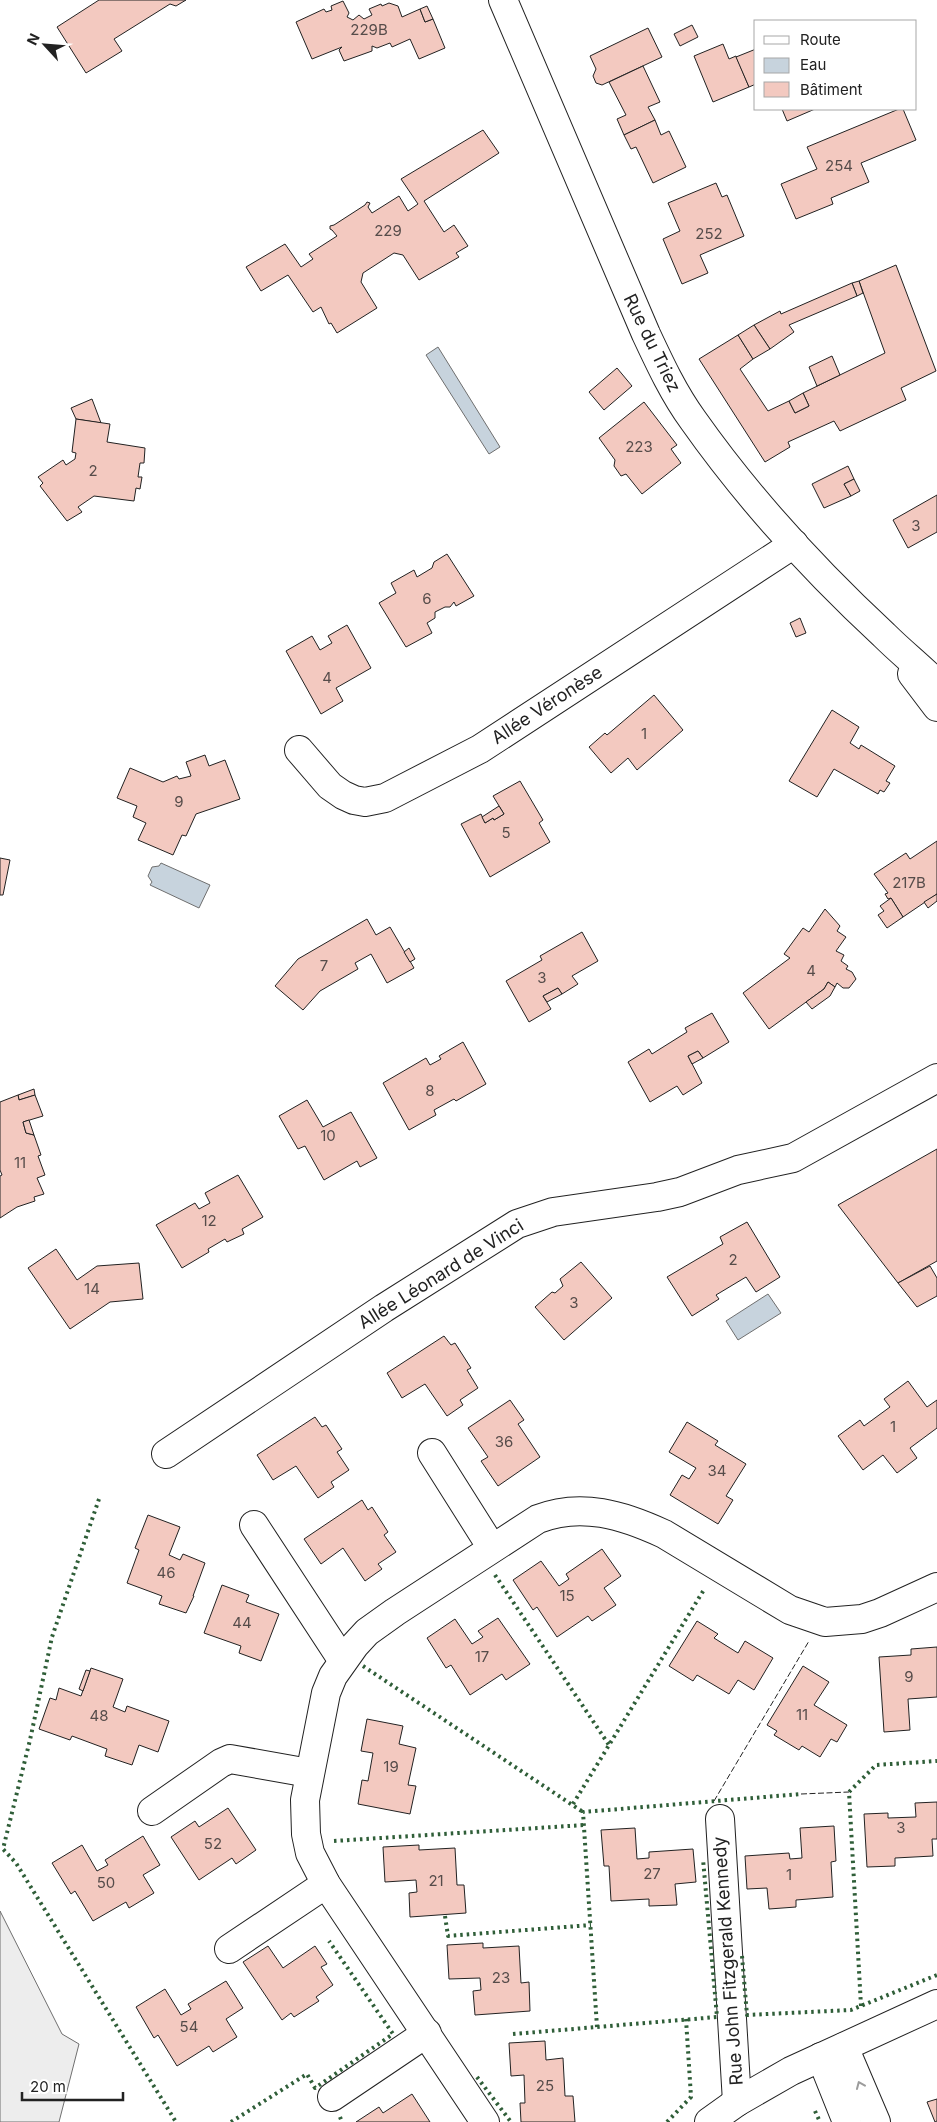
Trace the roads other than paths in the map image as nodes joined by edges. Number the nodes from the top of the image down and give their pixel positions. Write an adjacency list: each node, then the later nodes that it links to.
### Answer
1 (503, 0): 2 (street, Rue du Triez)
2 (794, 544): 3 (street, Rue du Triez); 6 (street, Allée Véronèse)
3 (883, 634): 4 (street, Rue du Triez); 5 (street, Rue du Triez)
4 (937, 684)
5 (937, 707)
6 (298, 750)
7 (937, 1078): 9 (street, Allée Léonard de Vinci)
8 (432, 1453): 11 (street)
9 (166, 1454)
10 (254, 1525): 13 (street)
11 (492, 1548): 12 (street); 13 (street)
12 (937, 1587)
13 (342, 1660): 14 (street)
14 (309, 1774): 15 (street); 17 (street)
15 (152, 1811)
16 (720, 1819): 23 (street, Rue John Fitzgerald Kennedy)
17 (326, 1884): 18 (street); 20 (street)
18 (229, 1949)
19 (937, 2004): 21 (street, Rue John Fitzgerald Kennedy)
20 (427, 2034): 22 (street); 24 (street)
21 (833, 2052): 23 (street, Rue John Fitzgerald Kennedy); 26 (street); 27 (street, one-way to 21)
22 (332, 2097)
23 (737, 2102): 25 (street, Rue John Fitzgerald Kennedy)
24 (485, 2122)
25 (709, 2122)
26 (847, 2122)
27 (876, 2122)

